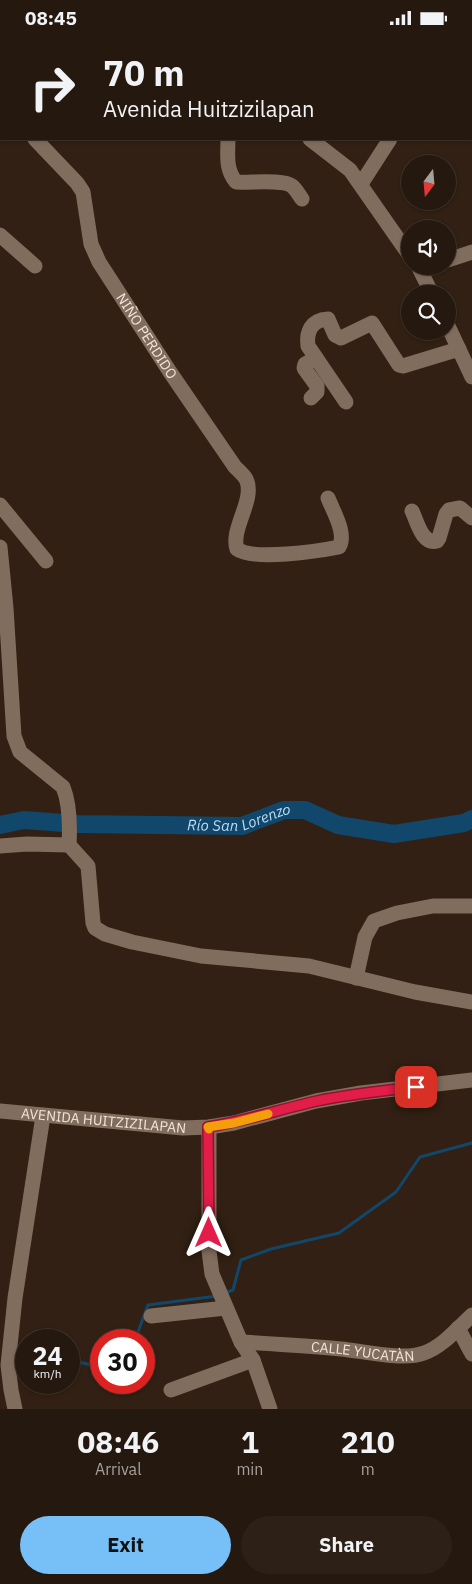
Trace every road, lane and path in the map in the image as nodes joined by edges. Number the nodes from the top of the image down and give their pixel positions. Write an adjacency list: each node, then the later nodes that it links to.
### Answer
1 (36, 140): 18 (street, NIÑO PERDIDO)
2 (228, 140): 6 (street)
3 (311, 140): 5 (street)
4 (389, 140): 5 (street)
5 (360, 185): 8 (street)
6 (302, 199)
7 (0, 235): 11 (street)
8 (401, 243)
9 (472, 252): 10 (street)
10 (456, 257)
11 (35, 267)
12 (455, 340): 13 (street)
13 (459, 349): 14 (street); 15 (street)
14 (316, 359): 16 (street); 17 (street)
15 (472, 377)
16 (311, 399)
17 (346, 401)
18 (328, 498)
19 (0, 505): 23 (street)
20 (412, 511): 21 (street)
21 (472, 518)
22 (0, 547): 24 (street)
23 (46, 561)
24 (69, 833): 25 (street); 27 (street)
25 (0, 846)
26 (472, 906): 27 (street)
27 (356, 978): 28 (street)
28 (472, 1002)
29 (472, 1080): 32 (street, AVENIDA HUITZIZILAPAN)
30 (0, 1111): 31 (street, AVENIDA HUITZIZILAPAN)
31 (43, 1116): 32 (street, AVENIDA HUITZIZILAPAN); 41 (street)
32 (208, 1127): 33 (street)
33 (225, 1304): 34 (street); 37 (street)
34 (151, 1315)
35 (472, 1315): 36 (street, CALLE YUCATÀN)
36 (458, 1328): 37 (street, CALLE YUCATÀN); 38 (street)
37 (241, 1342): 39 (street)
38 (472, 1354)
39 (253, 1360): 40 (street); 43 (street)
40 (172, 1390)
41 (5, 1392): 42 (street)
42 (15, 1409)
43 (270, 1409)

